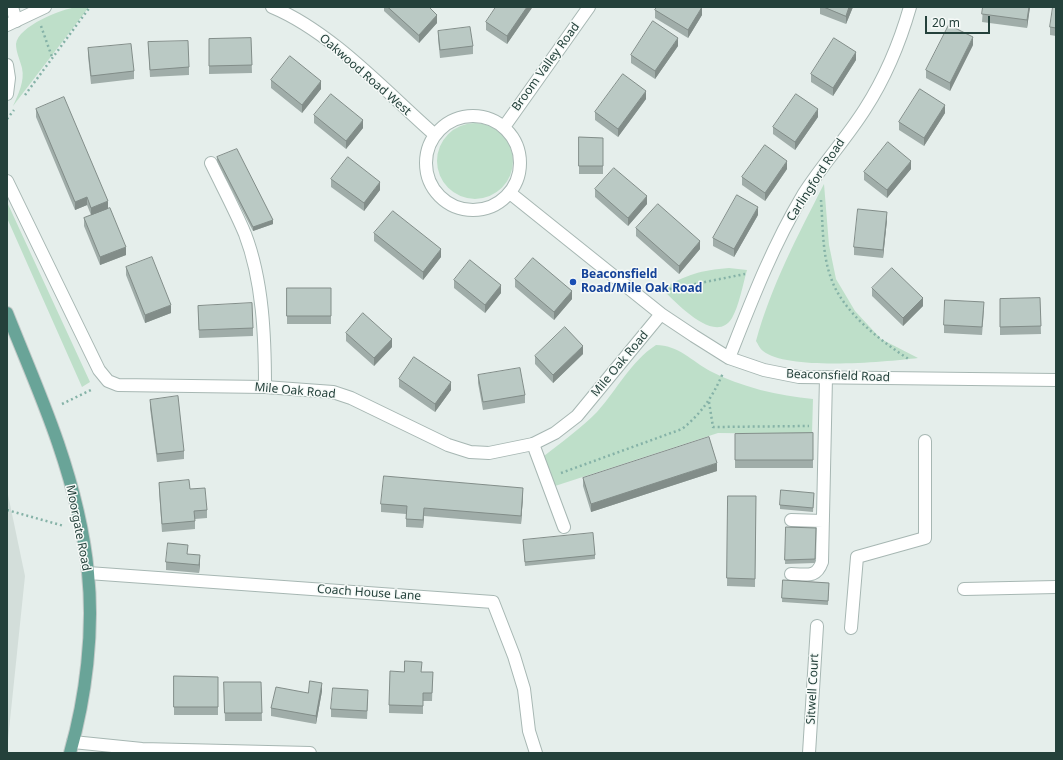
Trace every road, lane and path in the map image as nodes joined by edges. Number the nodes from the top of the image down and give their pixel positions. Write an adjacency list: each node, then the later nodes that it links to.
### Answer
1 (12, 7): 7 (street)
2 (90, 7): 8 (path)
3 (272, 7): 15 (street, Oakwood Road West)
4 (589, 7): 14 (street, Broom Valley Road)
5 (910, 7): 17 (street, Carlingford Road)
6 (40, 9): 7 (street); 8 (path)
7 (11, 23)
8 (53, 58): 11 (path)
9 (7, 65): 10 (street)
10 (7, 94)
11 (21, 101)
12 (16, 107): 13 (path)
13 (7, 119)
14 (504, 127): 15 (street); 19 (street)
15 (435, 135): 19 (street)
16 (211, 162): 29 (street)
17 (819, 172): 20 (street, Carlingford Road); 25 (path)
18 (7, 181): 28 (street)
19 (510, 193): 21 (street, Beaconsfield Road)
20 (764, 270): 21 (path); 24 (street, Carlingford Road)
21 (638, 295): 23 (street, Beaconsfield Road)
22 (7, 313): 31 (main road, Moorgate Road)
23 (661, 314): 24 (street, Beaconsfield Road); 34 (street, Mile Oak Road)
24 (729, 358): 26 (street, Beaconsfield Road); 30 (path)
25 (912, 362)
26 (826, 377): 27 (street, Beaconsfield Road); 32 (street)
27 (1056, 380)
28 (108, 381): 29 (street, Mile Oak Road); 31 (path)
29 (264, 387): 34 (street, Mile Oak Road)
30 (709, 401): 32 (path); 35 (path)
31 (46, 412): 40 (main road, Moorgate Road)
32 (825, 426): 38 (street)
33 (925, 441): 46 (street)
34 (533, 444): 35 (street)
35 (545, 479): 39 (street)
36 (7, 510): 40 (path)
37 (791, 520): 38 (street)
38 (823, 521): 42 (street)
39 (564, 526)
40 (81, 530): 41 (main road, Moorgate Road)
41 (88, 573): 47 (main road, Moorgate Road); 49 (street, Coach House Lane)
42 (791, 574)
43 (1056, 587): 44 (street)
44 (964, 589)
45 (817, 626): 50 (street, Sitwell Court)
46 (851, 628)
47 (71, 747): 48 (street)
48 (310, 753)
49 (536, 753)
50 (809, 753)

